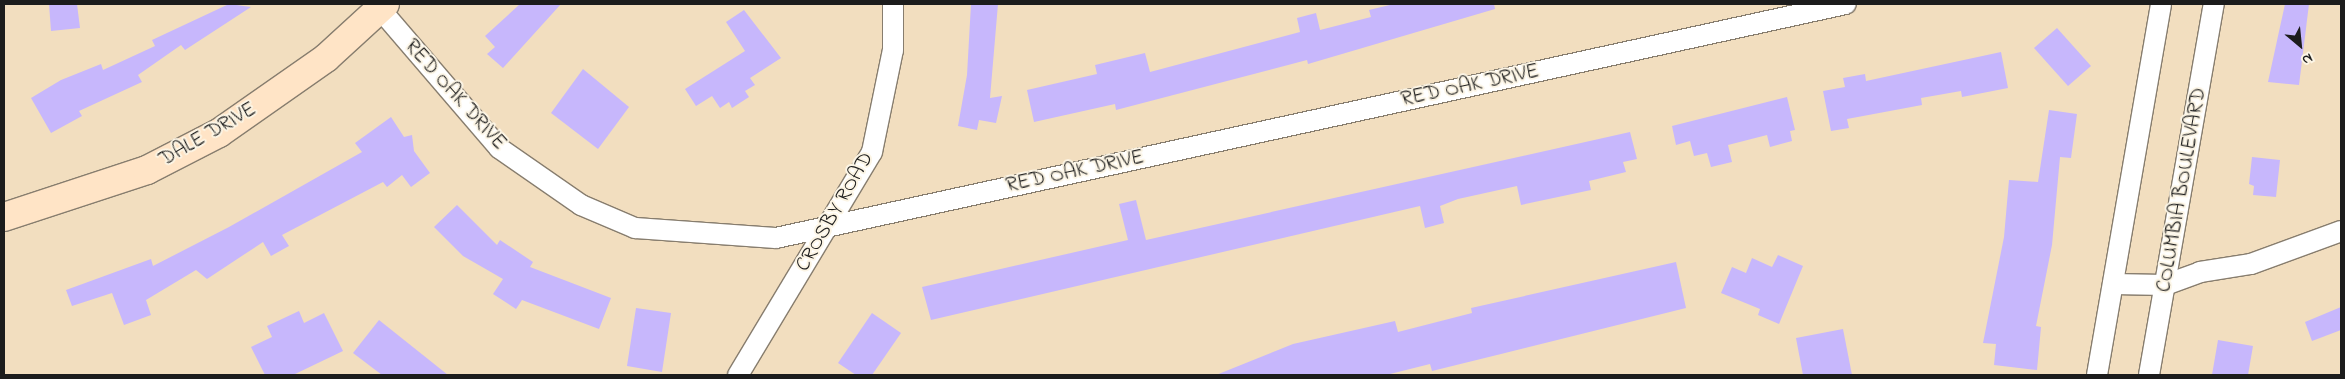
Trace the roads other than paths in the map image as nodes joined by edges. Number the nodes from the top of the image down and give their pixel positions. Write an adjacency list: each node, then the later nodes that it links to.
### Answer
1 (893, 4): 7 (street, CROSBY ROAD)
2 (1846, 4): 7 (street, RED OAK DRIVE)
3 (2161, 4): 9 (street)
4 (2214, 4): 10 (street, COLUMBIA BOULEVARD)
5 (382, 6): 6 (street, DALE DRIVE); 7 (street, RED OAK DRIVE)
6 (4, 217)
7 (829, 226): 11 (street, CROSBY ROAD)
8 (2341, 231): 10 (street)
9 (2113, 284): 10 (street); 12 (street)
10 (2165, 285): 13 (street, COLUMBIA BOULEVARD)
11 (738, 375)
12 (2097, 375)
13 (2149, 375)

